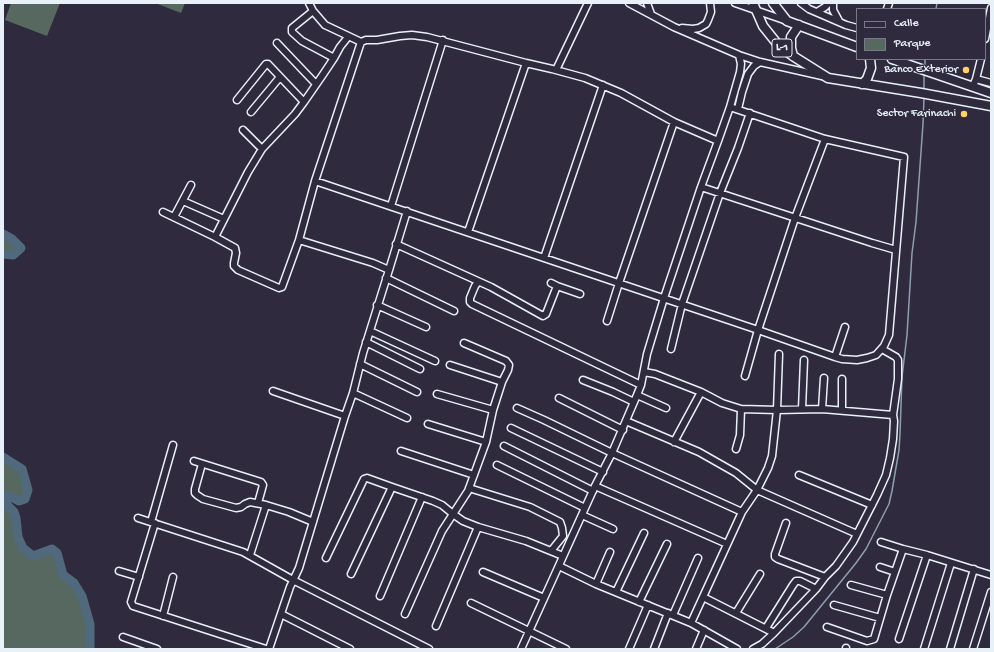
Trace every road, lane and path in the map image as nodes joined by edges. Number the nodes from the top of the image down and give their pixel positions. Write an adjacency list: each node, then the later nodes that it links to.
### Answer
1 (309, 3): 13 (street)
2 (588, 3): 35 (street)
3 (628, 3): 15 (street)
4 (646, 3): 15 (street)
5 (710, 3): 19 (street)
6 (735, 3): 11 (street)
7 (773, 3): 16 (main road, L-1)
8 (801, 3): 14 (street)
9 (830, 3): 14 (street)
10 (833, 3): 17 (street)
11 (755, 7): 16 (street); 28 (main road, L-1)
12 (991, 8): 21 (street)
13 (313, 11): 22 (street); 29 (street)
14 (817, 12): 17 (street)
15 (652, 15): 19 (street)
16 (787, 21): 18 (main road, L-1)
17 (838, 21): 20 (street)
18 (799, 25): 26 (main road, L-1); 28 (main road)
19 (674, 27): 27 (street)
20 (856, 28)
21 (986, 34)
22 (348, 37): 24 (street); 29 (street)
23 (443, 40): 24 (street); 34 (street); 61 (street)
24 (360, 42): 56 (street)
25 (277, 43): 40 (street)
26 (856, 47)
27 (739, 55): 33 (street); 46 (street)
28 (794, 56): 37 (main road, L-1)
29 (334, 58): 40 (street)
30 (870, 60): 41 (main road)
31 (895, 60): 38 (main road)
32 (981, 60): 38 (street)
33 (760, 62): 37 (street); 47 (street)
34 (526, 63): 35 (street); 67 (street)
35 (556, 70): 42 (street)
36 (280, 77): 44 (street); 45 (street); 49 (street)
37 (828, 78): 41 (main road, L-1)
38 (974, 83): 39 (street); 43 (main road)
39 (991, 83)
40 (316, 84): 45 (street)
41 (862, 84): 48 (main road, L-1)
42 (602, 85): 51 (street); 72 (street)
43 (991, 93)
44 (237, 100)
45 (304, 102): 55 (street)
46 (731, 104): 47 (street); 54 (street)
47 (739, 106): 50 (street)
48 (991, 106)
49 (251, 112)
50 (750, 113): 53 (street); 59 (street)
51 (674, 122): 54 (street); 77 (street)
52 (244, 130): 55 (street)
53 (825, 138): 65 (street); 71 (street)
54 (718, 141): 58 (street)
55 (262, 149): 66 (street)
56 (315, 181): 61 (street); 69 (street)
57 (191, 185): 60 (street)
58 (701, 187): 59 (street); 80 (street)
59 (720, 193): 65 (street); 81 (street)
60 (183, 201): 64 (street); 66 (street)
61 (391, 206): 62 (street)
62 (406, 211): 67 (street); 70 (street)
63 (163, 212): 64 (street)
64 (174, 217): 68 (street)
65 (795, 218): 71 (street); 87 (street)
66 (224, 219): 68 (street)
67 (468, 232): 72 (street)
68 (215, 237): 69 (street)
69 (299, 240): 73 (street)
70 (396, 244): 73 (street); 75 (street)
71 (896, 250): 92 (street)
72 (544, 258): 77 (street)
73 (388, 270): 74 (street)
74 (386, 278): 82 (street); 83 (street)
75 (478, 282): 78 (street); 106 (street)
76 (550, 283): 78 (street)
77 (619, 283): 80 (street); 84 (street)
78 (557, 286): 79 (street)
79 (580, 294)
80 (664, 298): 81 (street); 100 (street)
81 (682, 304): 87 (street); 91 (street)
82 (377, 305): 85 (street); 88 (street)
83 (454, 310)
84 (607, 321)
85 (426, 326)
86 (844, 327): 94 (street)
87 (758, 330): 94 (street); 101 (street)
88 (370, 331): 89 (street); 96 (street)
89 (366, 342): 97 (street); 99 (street)
90 (464, 343): 105 (street)
91 (671, 349)
92 (882, 350): 94 (street); 123 (street)
93 (779, 354): 121 (street)
94 (835, 357)
95 (804, 360): 118 (street)
96 (436, 361)
97 (360, 364): 108 (street); 110 (street)
98 (450, 365): 105 (street)
99 (420, 369)
100 (644, 372): 106 (street); 109 (street)
101 (745, 376)
102 (824, 378): 119 (street)
103 (842, 379): 122 (street)
104 (583, 380): 114 (street)
105 (502, 382): 120 (street)
106 (641, 385): 112 (street)
107 (273, 391): 124 (street)
108 (418, 392)
109 (701, 392): 117 (street); 131 (street)
110 (353, 393): 124 (street); 125 (street)
111 (436, 394): 120 (street)
112 (637, 395): 114 (street); 116 (street)
113 (559, 398): 129 (street)
114 (634, 402): 126 (street)
115 (517, 408): 136 (street)
116 (666, 408)
117 (741, 409): 121 (street); 134 (street)
118 (802, 409): 119 (street); 121 (street)
119 (822, 409): 122 (street)
120 (493, 410): 130 (street)
121 (777, 410): 146 (street)
122 (842, 410): 123 (street)
123 (893, 415): 149 (street)
124 (345, 416): 157 (street)
125 (407, 418)
126 (626, 421): 129 (street); 131 (street)
127 (428, 424): 130 (street)
128 (511, 428): 140 (street)
129 (623, 430): 136 (street)
130 (486, 442): 141 (street)
131 (674, 442): 146 (street)
132 (173, 445): 156 (street)
133 (504, 446): 145 (street)
134 (736, 449)
135 (401, 451): 141 (street)
136 (612, 453): 140 (street); 152 (street)
137 (194, 461): 138 (street)
138 (202, 464): 148 (street); 148 (street)
139 (497, 465): 151 (street)
140 (602, 472): 145 (street)
141 (474, 475): 144 (street)
142 (799, 475): 149 (street)
143 (392, 487): 147 (street); 172 (street); 181 (street)
144 (469, 488): 153 (street); 167 (street)
145 (594, 488): 151 (street); 165 (street)
146 (757, 490): 152 (street); 162 (street)
147 (422, 497): 153 (street); 194 (street)
148 (258, 503): 150 (street)
149 (872, 504): 162 (street)
150 (266, 505): 157 (street); 169 (street)
151 (585, 508): 154 (street)
152 (742, 512): 165 (street)
153 (453, 514): 159 (street); 202 (street)
154 (582, 515): 160 (street); 171 (street)
155 (138, 518): 156 (street)
156 (153, 522): 169 (street); 184 (street)
157 (313, 522): 187 (street)
158 (786, 523): 186 (street)
159 (478, 527): 167 (street); 208 (street)
160 (613, 529)
161 (644, 533): 191 (street)
162 (858, 534): 186 (street)
163 (881, 542): 166 (street)
164 (667, 544): 197 (street)
165 (727, 544): 195 (street)
166 (903, 549): 170 (street); 180 (street)
167 (551, 551): 171 (street)
168 (610, 552): 188 (street)
169 (250, 555): 187 (street)
170 (927, 555): 174 (street); 215 (street)
171 (563, 556): 175 (street)
172 (326, 558)
173 (698, 558): 203 (street)
174 (951, 563): 177 (street); 228 (street)
175 (559, 566): 188 (street); 196 (street)
176 (880, 567): 180 (street)
177 (974, 569): 183 (street); 229 (street)
178 (119, 570): 184 (street)
179 (483, 572): 196 (street)
180 (894, 572): 193 (street)
181 (351, 574)
182 (760, 574): 204 (street)
183 (991, 575)
184 (139, 577): 205 (street)
185 (173, 577): 205 (street)
186 (825, 577): 190 (street)
187 (293, 580): 201 (street); 220 (street)
188 (596, 584): 191 (street)
189 (850, 584): 193 (street)
190 (816, 589): 210 (street); 213 (street)
191 (616, 592): 197 (street)
192 (991, 592): 230 (street)
193 (887, 595): 206 (street)
194 (380, 596)
195 (703, 597): 204 (street); 207 (street)
196 (544, 598): 212 (street)
197 (640, 602): 199 (street)
198 (471, 603): 212 (street)
199 (648, 605): 203 (street); 223 (street)
200 (834, 606): 206 (street)
201 (281, 614): 218 (street); 219 (street)
202 (405, 614)
203 (671, 614): 207 (street); 224 (street)
204 (736, 614): 210 (street)
205 (162, 616): 217 (street)
206 (880, 618): 209 (street)
207 (691, 623): 211 (street)
208 (436, 626)
209 (827, 627)
210 (766, 628): 213 (street)
211 (704, 630): 225 (street); 226 (street)
212 (529, 631): 221 (street); 222 (street)
213 (774, 633): 227 (street)
214 (123, 637): 216 (street)
215 (899, 639)
216 (157, 649)
217 (266, 649)
218 (269, 649)
219 (350, 649)
220 (429, 649)
221 (521, 649)
222 (566, 649)
223 (629, 649)
224 (654, 649)
225 (696, 649)
226 (737, 649)
227 (753, 649)
228 (924, 649)
229 (950, 649)
230 (973, 649)

